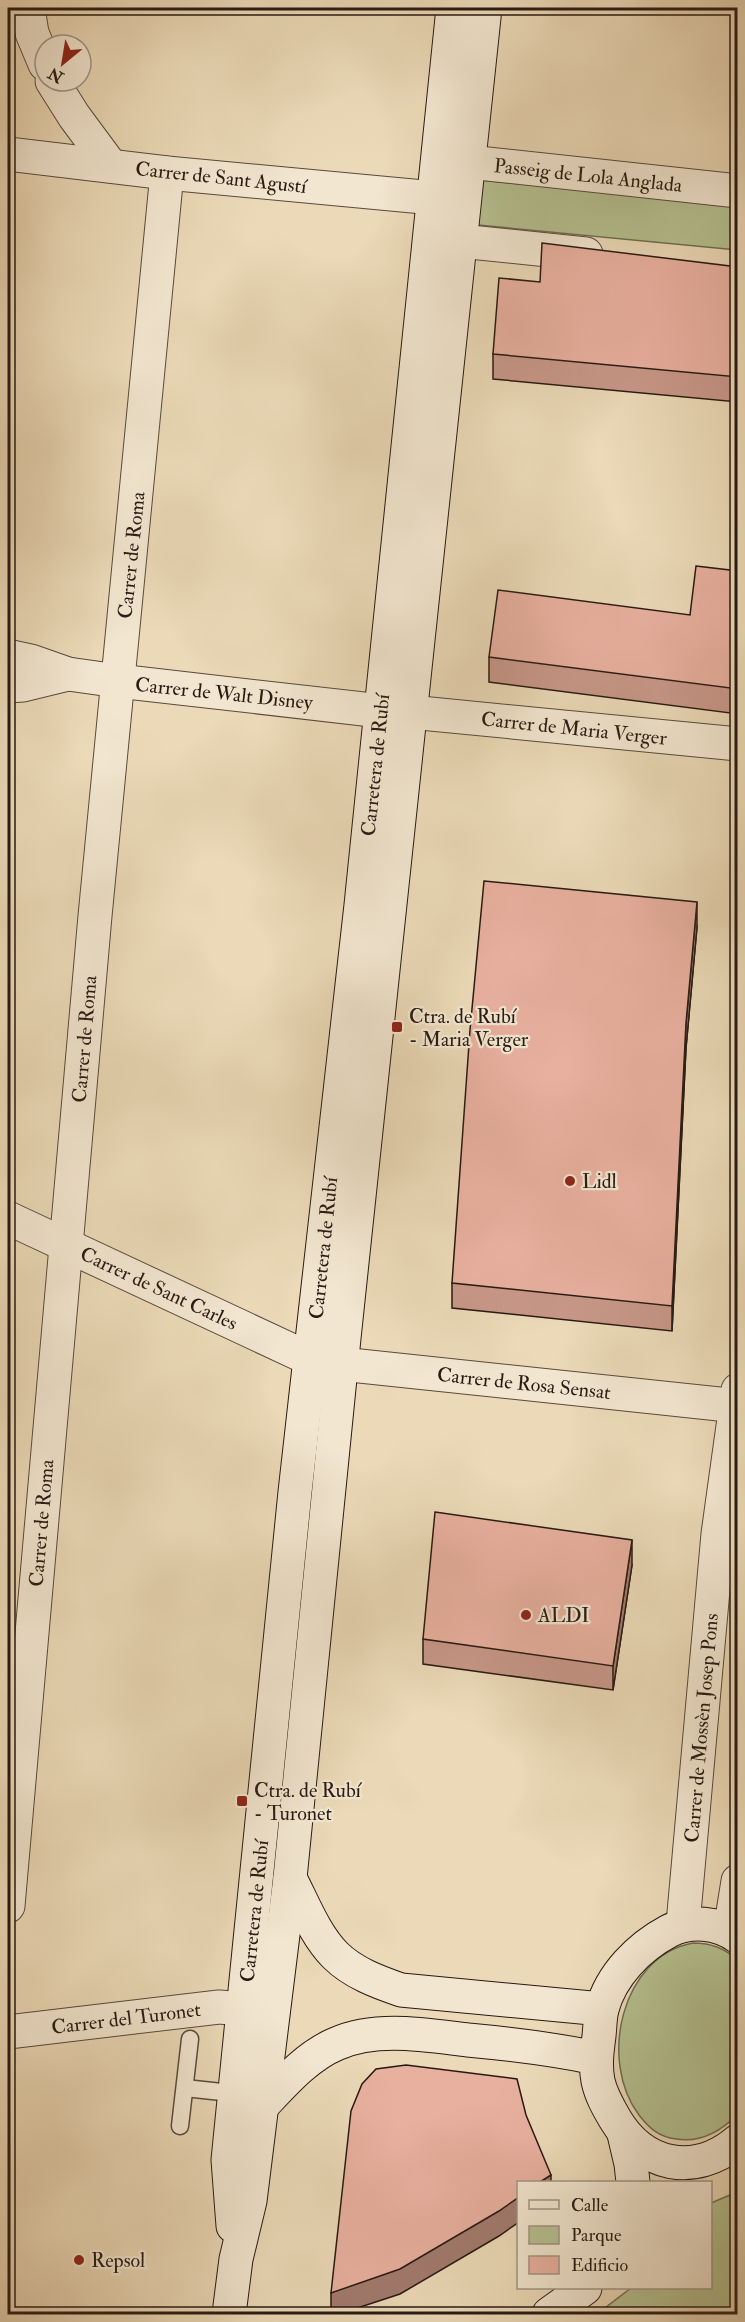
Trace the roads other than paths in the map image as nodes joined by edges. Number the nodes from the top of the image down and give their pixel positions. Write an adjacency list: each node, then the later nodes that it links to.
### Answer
1 (28, 8): 4 (street)
2 (453, 8): 7 (street)
3 (485, 8): 7 (street)
4 (33, 35)
5 (60, 93): 8 (street)
6 (8, 154): 8 (street, Carrer de Sant Agustí)
7 (453, 162): 10 (street, Passeig de Lola Anglada); 11 (street); 12 (street)
8 (111, 166): 9 (street, Carrer de Sant Agustí)
9 (167, 173): 11 (street, Carrer de Sant Agustí); 16 (street, Carrer de Roma)
10 (738, 191)
11 (434, 198): 12 (street)
12 (445, 239): 13 (street); 18 (street, Carretera de Rubí)
13 (611, 256)
14 (8, 656): 15 (street, Carrer de Walt Disney)
15 (68, 674): 16 (street, Carrer de Walt Disney); 17 (street, Carrer de Walt Disney)
16 (118, 681): 18 (street, Carrer de Walt Disney); 21 (street, Carrer de Roma)
17 (8, 686)
18 (396, 712): 19 (street, Carrer de Maria Verger); 22 (street, Carretera de Rubí)
19 (738, 744)
20 (8, 1218): 21 (street, Carrer de Sant Carles)
21 (65, 1245): 22 (street, Carrer de Sant Carles); 26 (street, Carrer de Roma)
22 (326, 1361): 23 (street, Carrer de Rosa Sensat); 24 (street, Carretera de Rubí); 29 (street, Carretera de Rubí)
23 (737, 1400): 27 (street, Carrer de Mossèn Josep Pons)
24 (290, 1878): 30 (street); 35 (street, Carretera de Rubí)
25 (738, 1881): 28 (street)
26 (8, 1906)
27 (683, 1924): 28 (street); 30 (street)
28 (734, 1934)
29 (244, 2009): 31 (street, Carrer del Turonet); 35 (street)
30 (602, 2009): 33 (street)
31 (8, 2032)
32 (190, 2039): 34 (lane)
33 (596, 2058): 35 (street); 37 (street)
34 (185, 2088): 35 (lane); 36 (lane)
35 (250, 2099): 41 (street, Carretera de Rubí); 41 (street, Carretera de Rubí)
36 (180, 2126)
37 (624, 2134): 38 (street); 39 (street)
38 (724, 2150): 40 (street)
39 (633, 2181)
40 (685, 2181)
41 (236, 2259): 43 (street, Carretera de Rubí)
42 (584, 2289): 44 (street)
43 (228, 2312)
44 (549, 2314)

